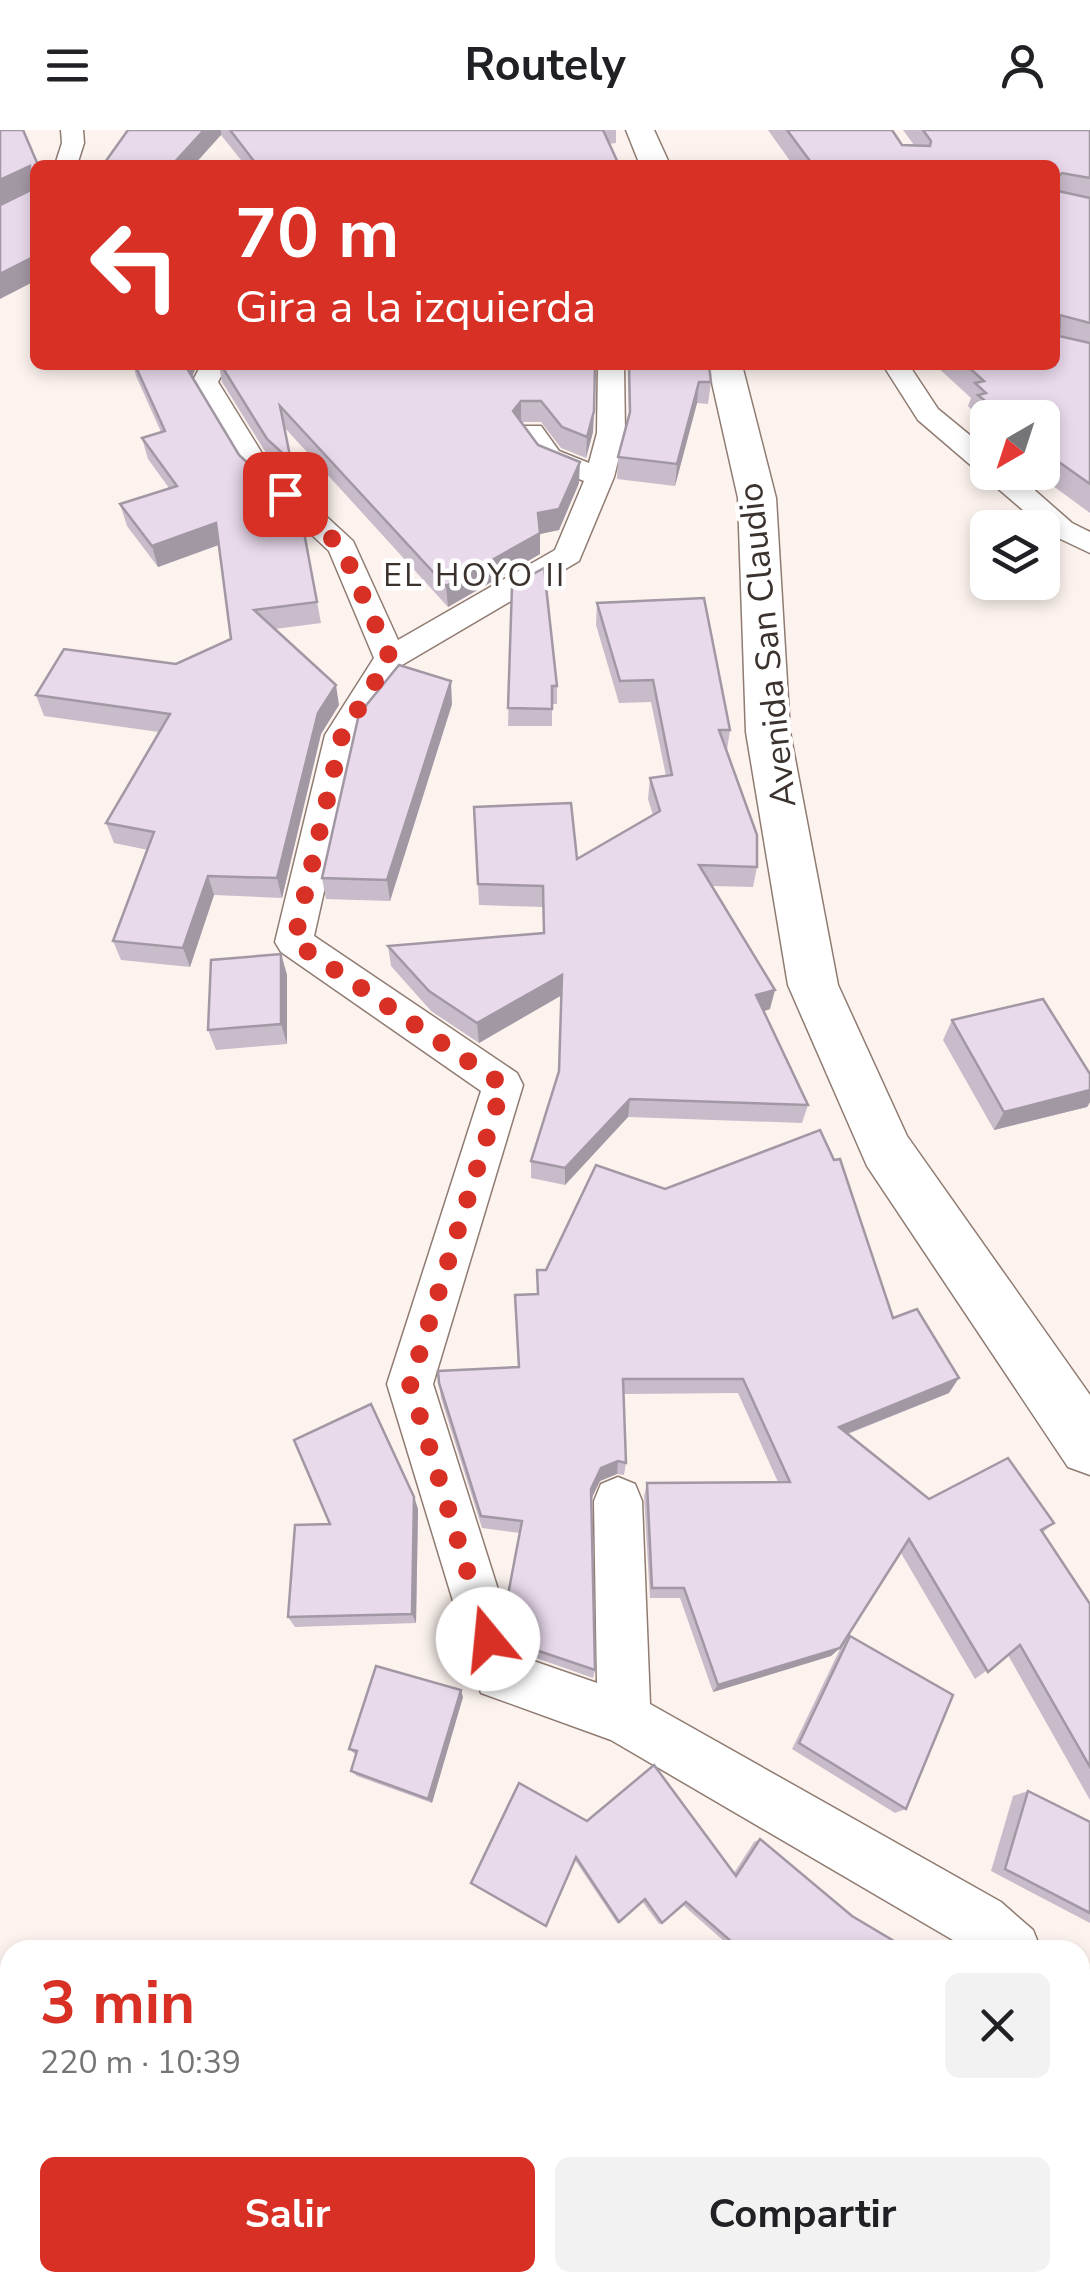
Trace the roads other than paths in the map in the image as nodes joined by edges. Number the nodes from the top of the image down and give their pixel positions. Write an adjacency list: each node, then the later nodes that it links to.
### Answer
1 (72, 130): 3 (street)
2 (640, 130): 4 (street)
3 (68, 160)
4 (653, 160)
5 (211, 370): 14 (street)
6 (611, 370): 11 (street)
7 (727, 370): 15 (street, Avenida San Claudio)
8 (899, 370): 10 (street)
9 (531, 432): 11 (street)
10 (970, 450)
11 (600, 478): 14 (street)
12 (1016, 490): 13 (street)
13 (1090, 544)
14 (390, 658): 17 (street)
15 (1090, 1446)
16 (618, 1501): 17 (street)
17 (624, 1718): 18 (street)
18 (1002, 1940)

